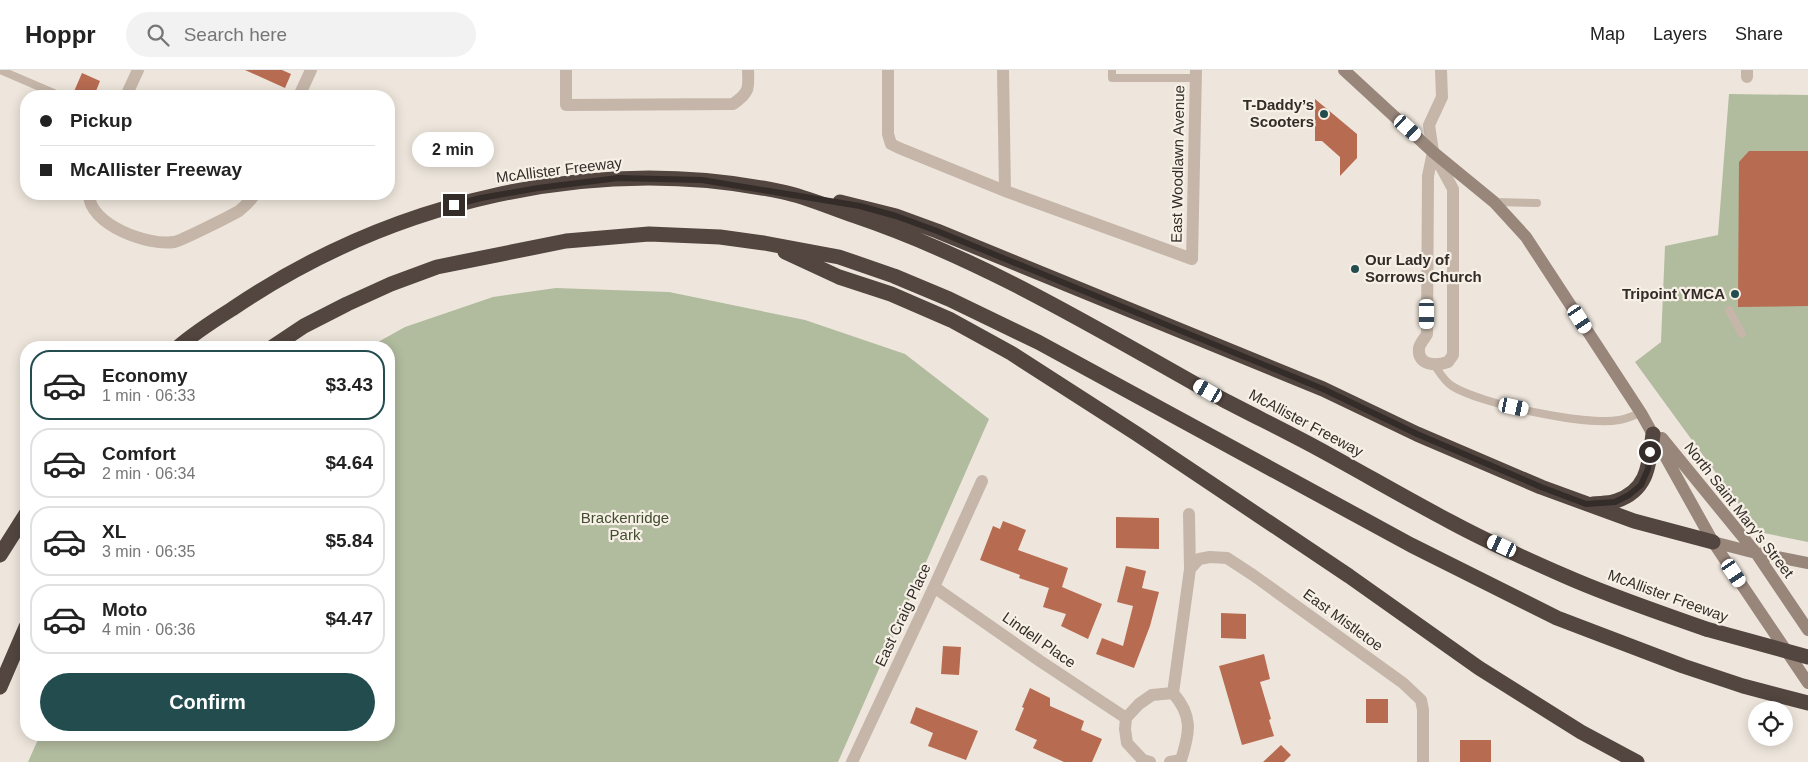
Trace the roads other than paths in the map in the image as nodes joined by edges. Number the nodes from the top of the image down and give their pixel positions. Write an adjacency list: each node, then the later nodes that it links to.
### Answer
1 (0, 70): 12 (lane)
2 (138, 70): 13 (street)
3 (311, 70): 14 (street)
4 (566, 70): 5 (street)
5 (748, 70)
6 (888, 70): 16 (street)
7 (1003, 70): 16 (street)
8 (1112, 70): 11 (lane)
9 (1344, 70): 15 (main road, North Saint Mary's Street)
10 (1441, 70): 15 (street)
11 (1196, 74): 16 (street, East Woodlawn Avenue)
12 (47, 90)
13 (129, 90)
14 (302, 90)
15 (1433, 152): 20 (main road, North Saint Mary's Street); 27 (street); 27 (street)
16 (1005, 190)
17 (786, 193): 25 (highway, McAllister Freeway); 31 (highway); 42 (highway, McAllister Freeway, bridge)
18 (90, 200): 19 (street)
19 (249, 200)
20 (1494, 202): 21 (lane); 28 (main road, North Saint Mary's Street)
21 (1538, 203)
22 (764, 243): 26 (highway); 46 (highway); 52 (highway)
23 (1729, 310): 24 (lane)
24 (1742, 334)
25 (187, 341)
26 (282, 341)
27 (1435, 366): 28 (lane)
28 (1641, 413): 29 (main road, North Saint Mary's Street); 35 (main road, North Saint Mary's Street)
29 (1653, 434): 31 (highway); 34 (main road, North Saint Mary's Street)
30 (982, 481): 39 (street, East Craig Place)
31 (1586, 504): 34 (highway)
32 (1189, 514): 38 (street)
33 (20, 523): 36 (highway)
34 (1713, 542): 35 (main road); 43 (main road, North Saint Mary's Street)
35 (1756, 553): 37 (main road); 40 (main road, North Saint Mary's Street)
36 (0, 555)
37 (1808, 563)
38 (1190, 569): 45 (street); 51 (street, East Mistletoe)
39 (934, 587): 47 (street, Lindell Place); 50 (street, East Craig Place)
40 (1808, 630)
41 (20, 641): 44 (highway)
42 (1808, 658)
43 (1808, 683)
44 (0, 687)
45 (1173, 693): 47 (street); 49 (street)
46 (1808, 703)
47 (1126, 718): 48 (street)
48 (1145, 761)
49 (1178, 761)
50 (852, 762)
51 (1423, 762)
52 (1636, 762)

